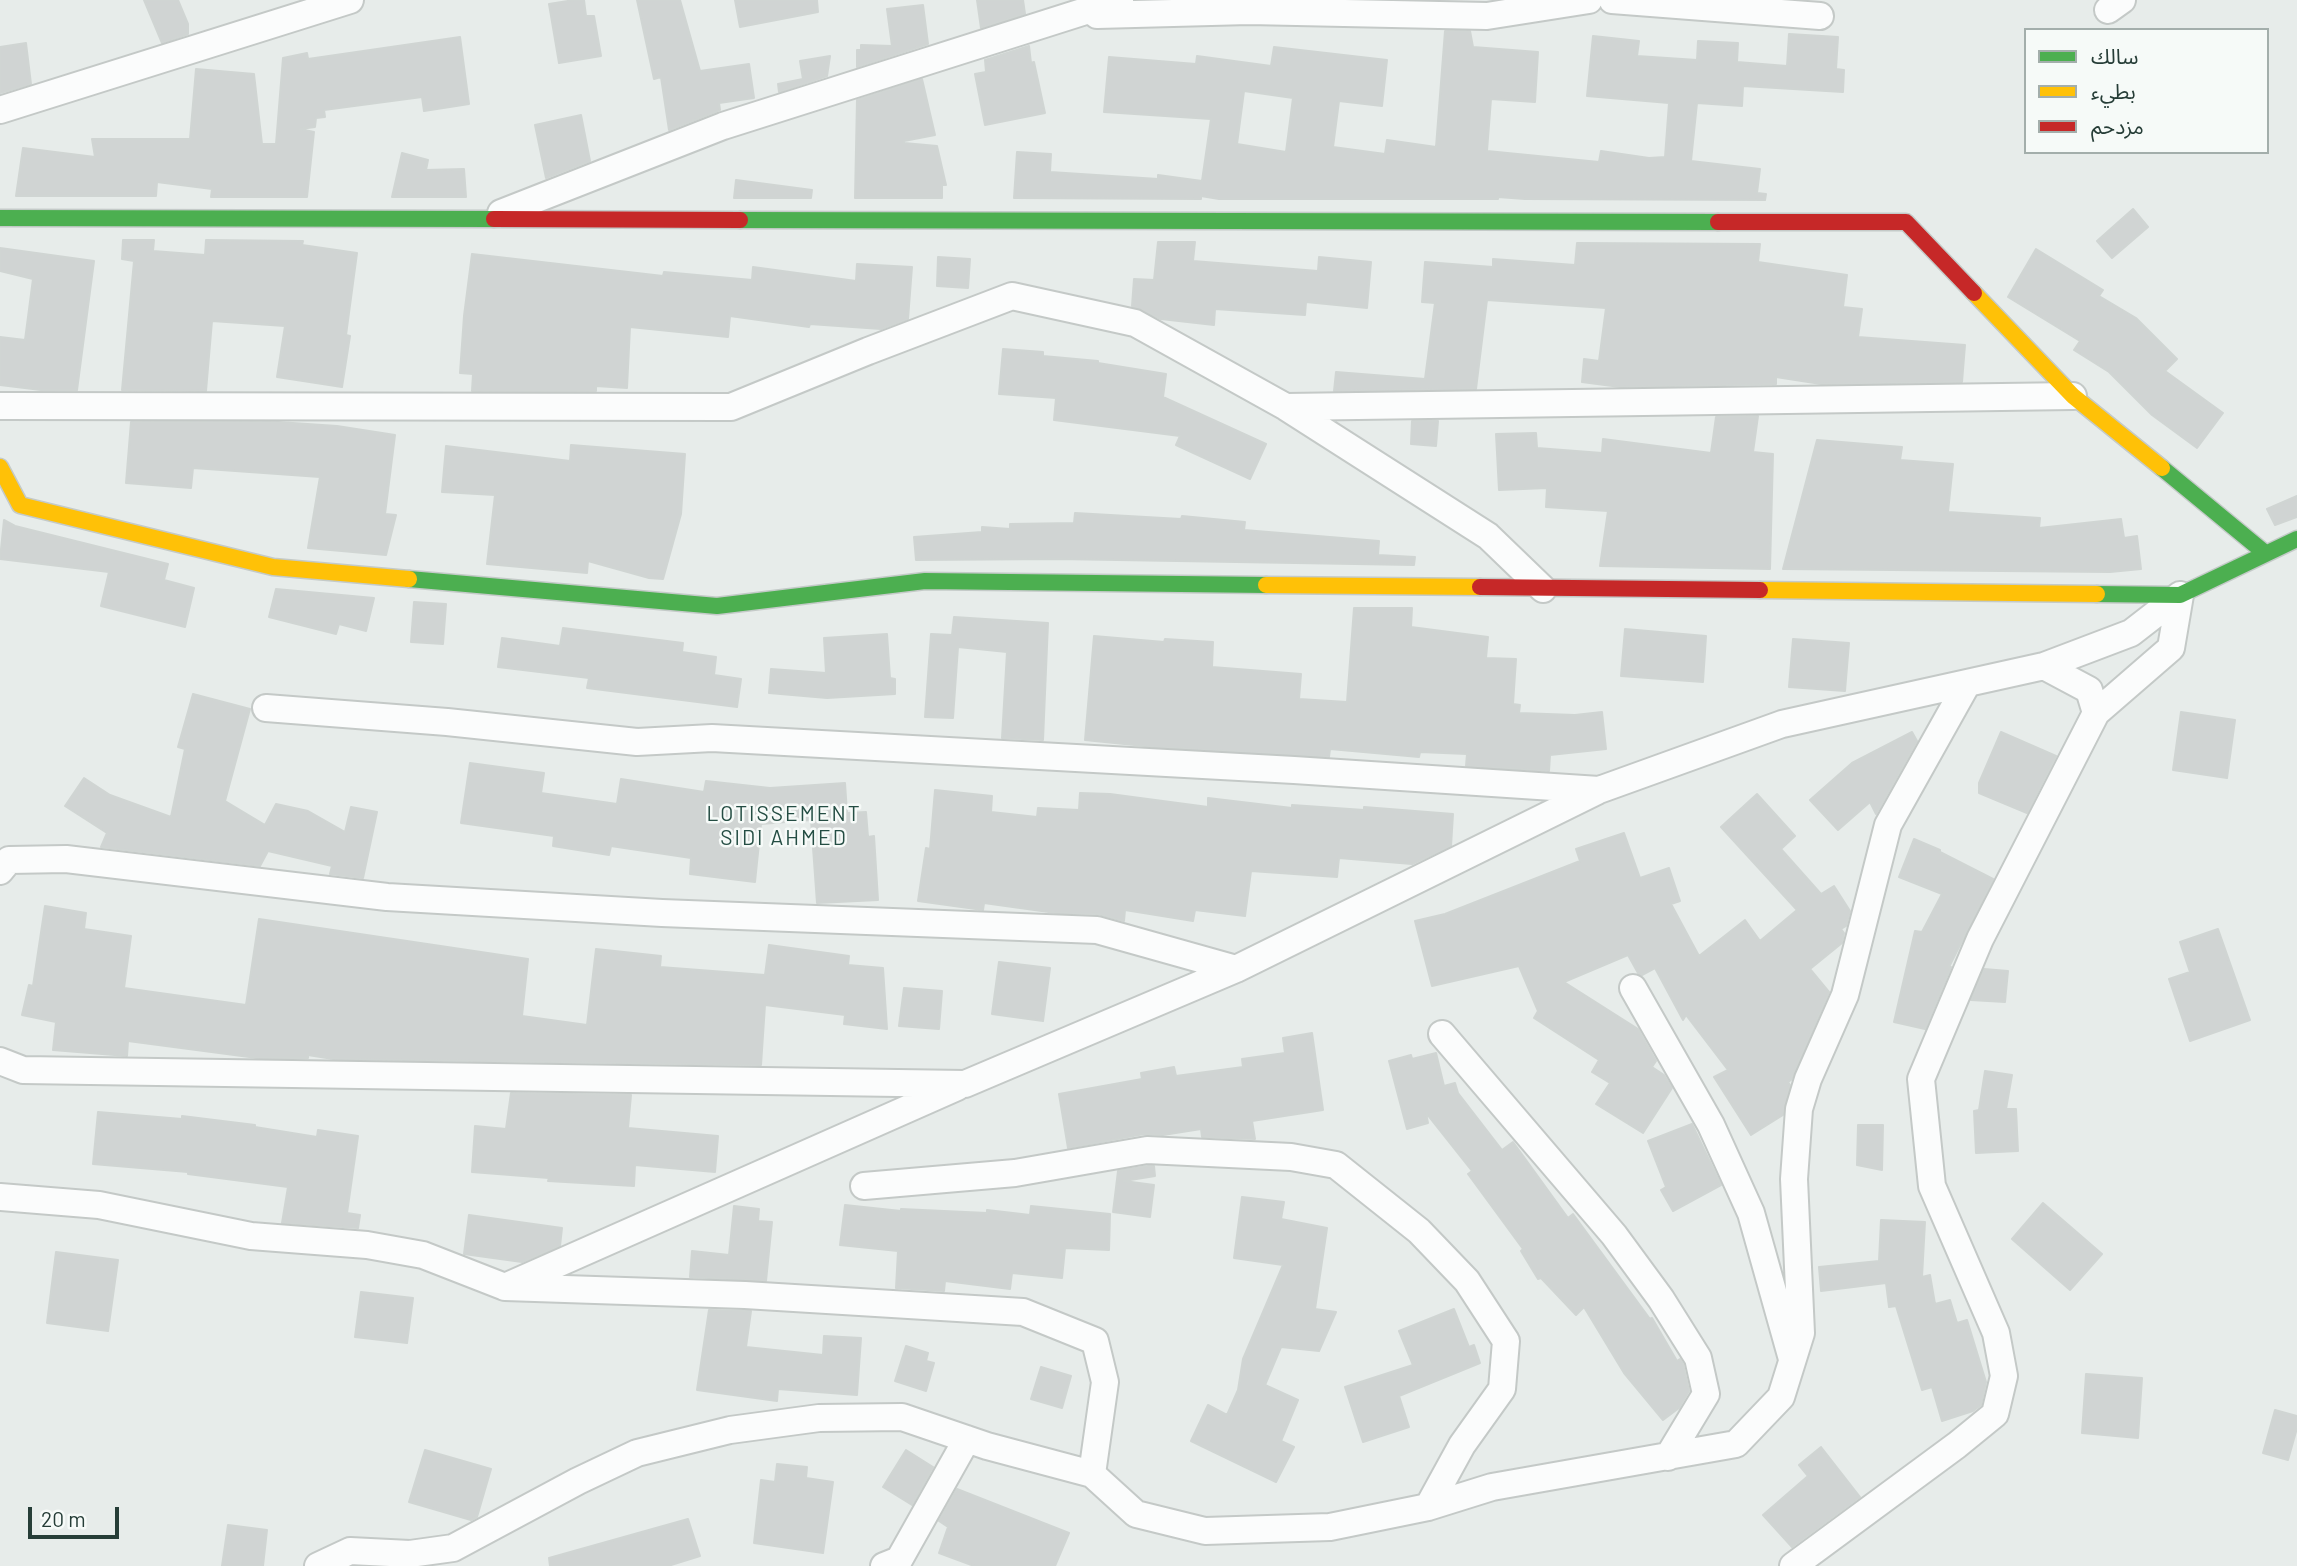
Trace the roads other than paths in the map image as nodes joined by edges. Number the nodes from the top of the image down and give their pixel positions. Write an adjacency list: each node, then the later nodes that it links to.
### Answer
1 (350, 0): 7 (street)
2 (1121, 0): 5 (street)
3 (1588, 0): 5 (street)
4 (1612, 0): 6 (street)
5 (1070, 16): 9 (street)
6 (1820, 16)
7 (0, 110)
8 (0, 218): 9 (street)
9 (486, 219): 10 (street)
10 (2073, 396): 12 (street); 15 (street)
11 (0, 406): 12 (street)
12 (1286, 407): 16 (street)
13 (0, 467): 16 (street)
14 (2297, 539): 15 (street)
15 (2265, 554): 17 (street)
16 (1543, 589): 17 (street)
17 (2180, 595): 18 (street); 21 (street)
18 (2044, 666): 19 (street); 21 (street)
19 (1967, 684): 22 (street); 32 (street)
20 (266, 708): 22 (street)
21 (2096, 713): 37 (street)
22 (1599, 790): 24 (street)
23 (3, 862): 24 (street)
24 (1236, 969): 28 (street)
25 (1633, 988): 32 (street)
26 (1442, 1034): 34 (street)
27 (0, 1060): 28 (street)
28 (965, 1084): 31 (street)
29 (864, 1186): 36 (street)
30 (0, 1197): 31 (street)
31 (505, 1287): 35 (street)
32 (1793, 1360): 34 (street)
33 (967, 1439): 35 (street); 38 (street); 39 (street)
34 (1668, 1457): 36 (street)
35 (1092, 1474): 36 (street)
36 (1428, 1507)
37 (1817, 1555): 40 (street)
38 (318, 1566)
39 (884, 1566)
40 (1793, 1566)

